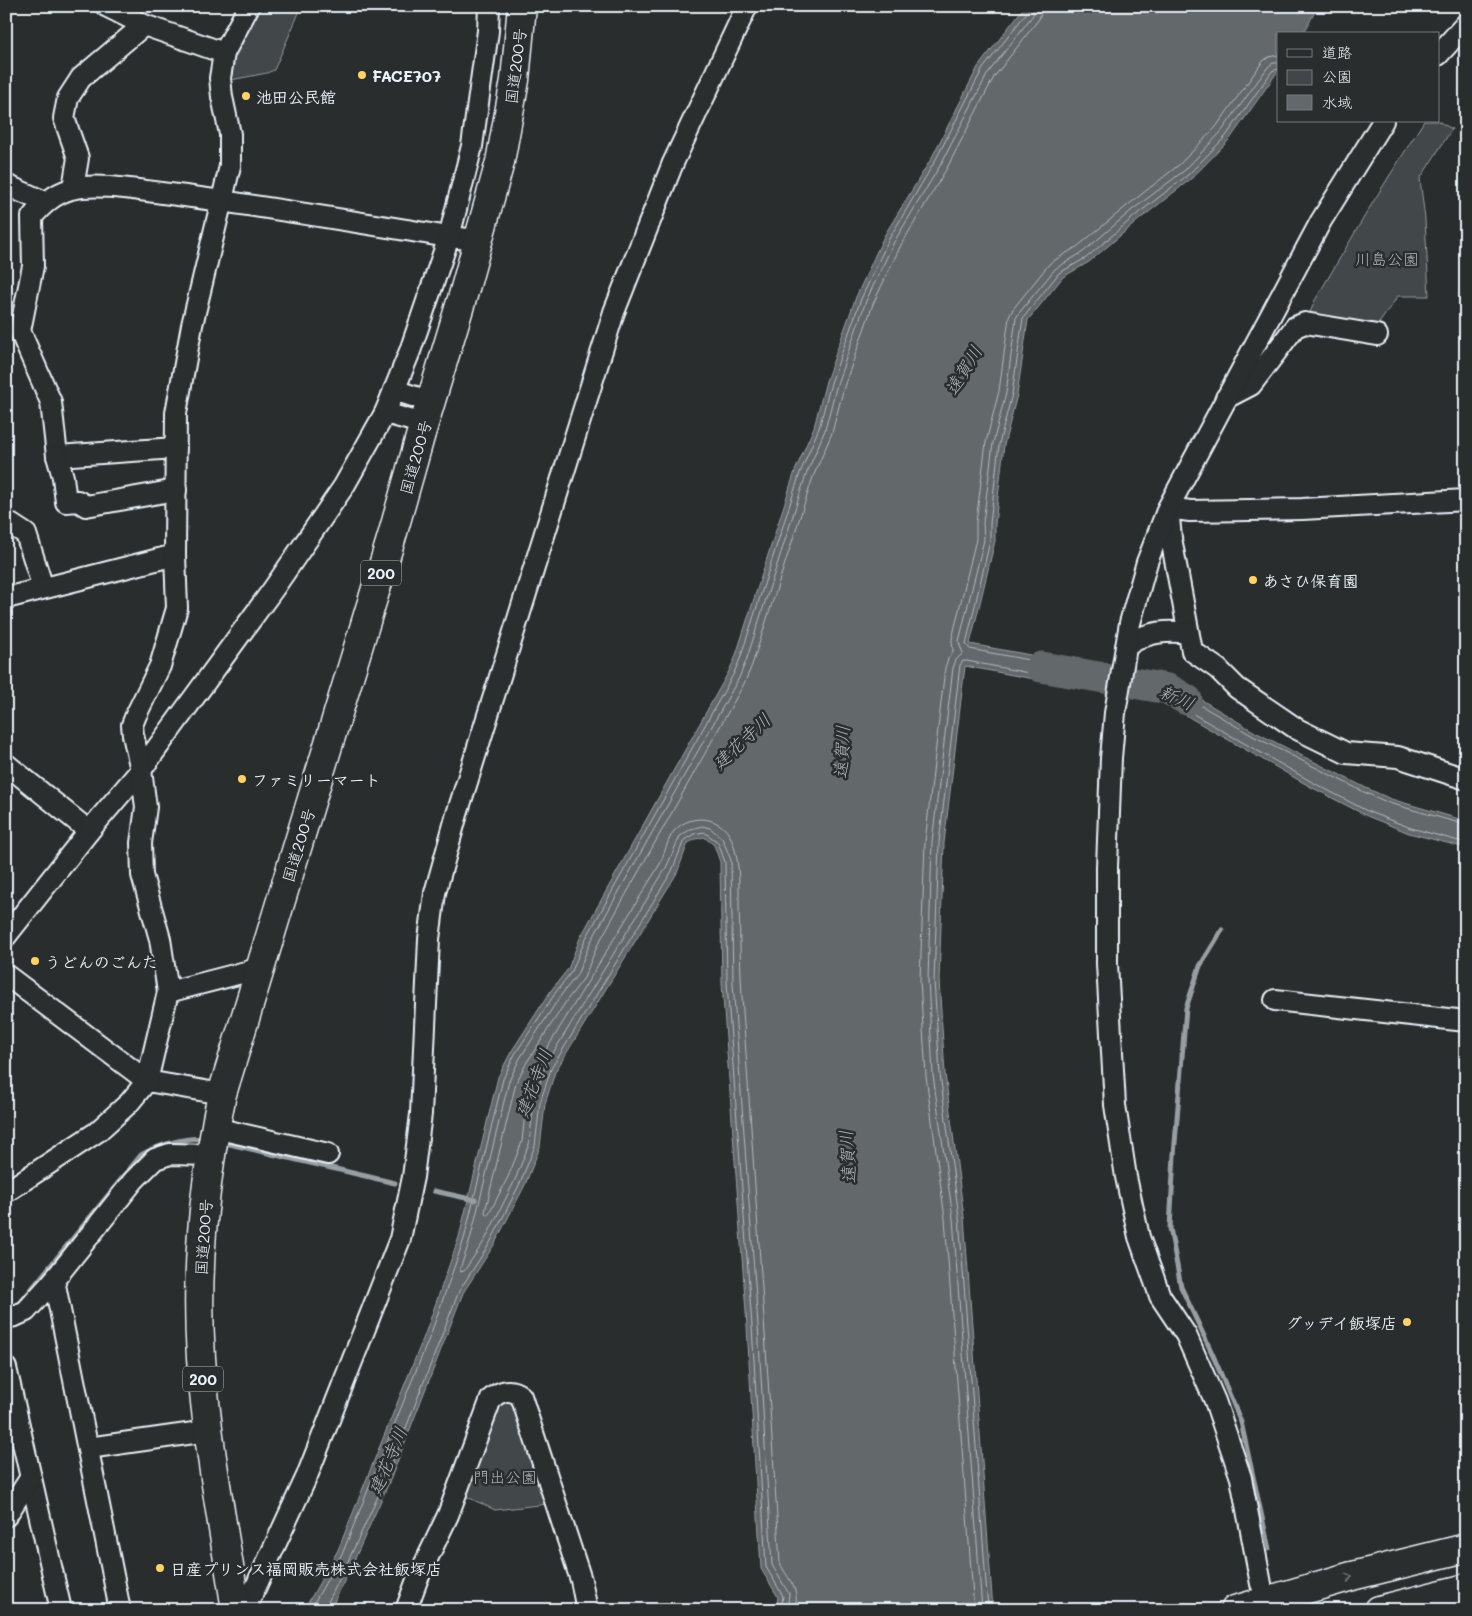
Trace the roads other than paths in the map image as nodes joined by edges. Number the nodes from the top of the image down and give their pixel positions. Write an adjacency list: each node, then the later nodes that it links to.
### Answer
1 (106, 6): 7 (street)
2 (249, 6): 8 (street)
3 (489, 6): 15 (street)
4 (522, 6): 16 (highway, 国道200号 / 200)
5 (747, 6): 62 (street)
6 (1466, 24): 9 (street)
7 (144, 25): 8 (street); 12 (street)
8 (224, 53): 13 (street)
9 (1440, 53)
10 (1382, 122): 19 (street)
11 (6, 185): 14 (street)
12 (73, 188): 13 (street); 14 (street)
13 (222, 200): 15 (street); 22 (street)
14 (45, 202): 23 (street)
15 (449, 237): 16 (street); 18 (street)
16 (478, 240): 21 (highway, 国道200号 / 200)
17 (1377, 335): 19 (street)
18 (394, 390): 20 (street); 21 (street)
19 (1226, 398): 26 (street)
20 (384, 412): 21 (street); 34 (street)
21 (427, 413): 38 (highway, 国道200号 / 200)
22 (176, 448): 23 (street); 24 (street)
23 (57, 456): 24 (street)
24 (176, 490): 28 (street)
25 (1466, 500): 26 (street)
26 (1168, 508): 31 (street); 32 (street)
27 (6, 521): 29 (street)
28 (175, 554): 29 (street); 34 (street)
29 (42, 588): 30 (street)
30 (6, 598)
31 (1188, 633): 32 (street); 35 (street)
32 (1126, 647): 57 (street)
33 (6, 764): 36 (street)
34 (141, 770): 36 (street); 40 (street)
35 (1466, 779)
36 (89, 831): 37 (street)
37 (6, 936)
38 (261, 968): 40 (street); 44 (highway, 国道200号 / 200)
39 (6, 975): 43 (street)
40 (168, 992): 43 (street)
41 (1275, 1000): 42 (street)
42 (1466, 1020)
43 (147, 1081): 44 (street); 47 (street)
44 (222, 1094): 45 (highway, 国道200号 / 200)
45 (213, 1141): 46 (street); 48 (street); 51 (highway, 国道200号 / 200)
46 (328, 1154)
47 (6, 1192)
48 (54, 1280): 49 (street); 52 (street)
49 (6, 1318)
50 (6, 1368): 53 (street)
51 (208, 1431): 52 (street); 61 (highway, 国道200号 / 200)
52 (88, 1448): 60 (street)
53 (31, 1477): 54 (street); 59 (street)
54 (6, 1516)
55 (1466, 1548): 65 (highway, one-way to 55)
56 (1466, 1567): 66 (highway)
57 (1261, 1584)
58 (1466, 1588): 67 (highway)
59 (61, 1610)
60 (120, 1610)
61 (236, 1610)
62 (245, 1610)
63 (406, 1610): 64 (street)
64 (587, 1610)
65 (1234, 1610)
66 (1293, 1610)
67 (1379, 1610)

